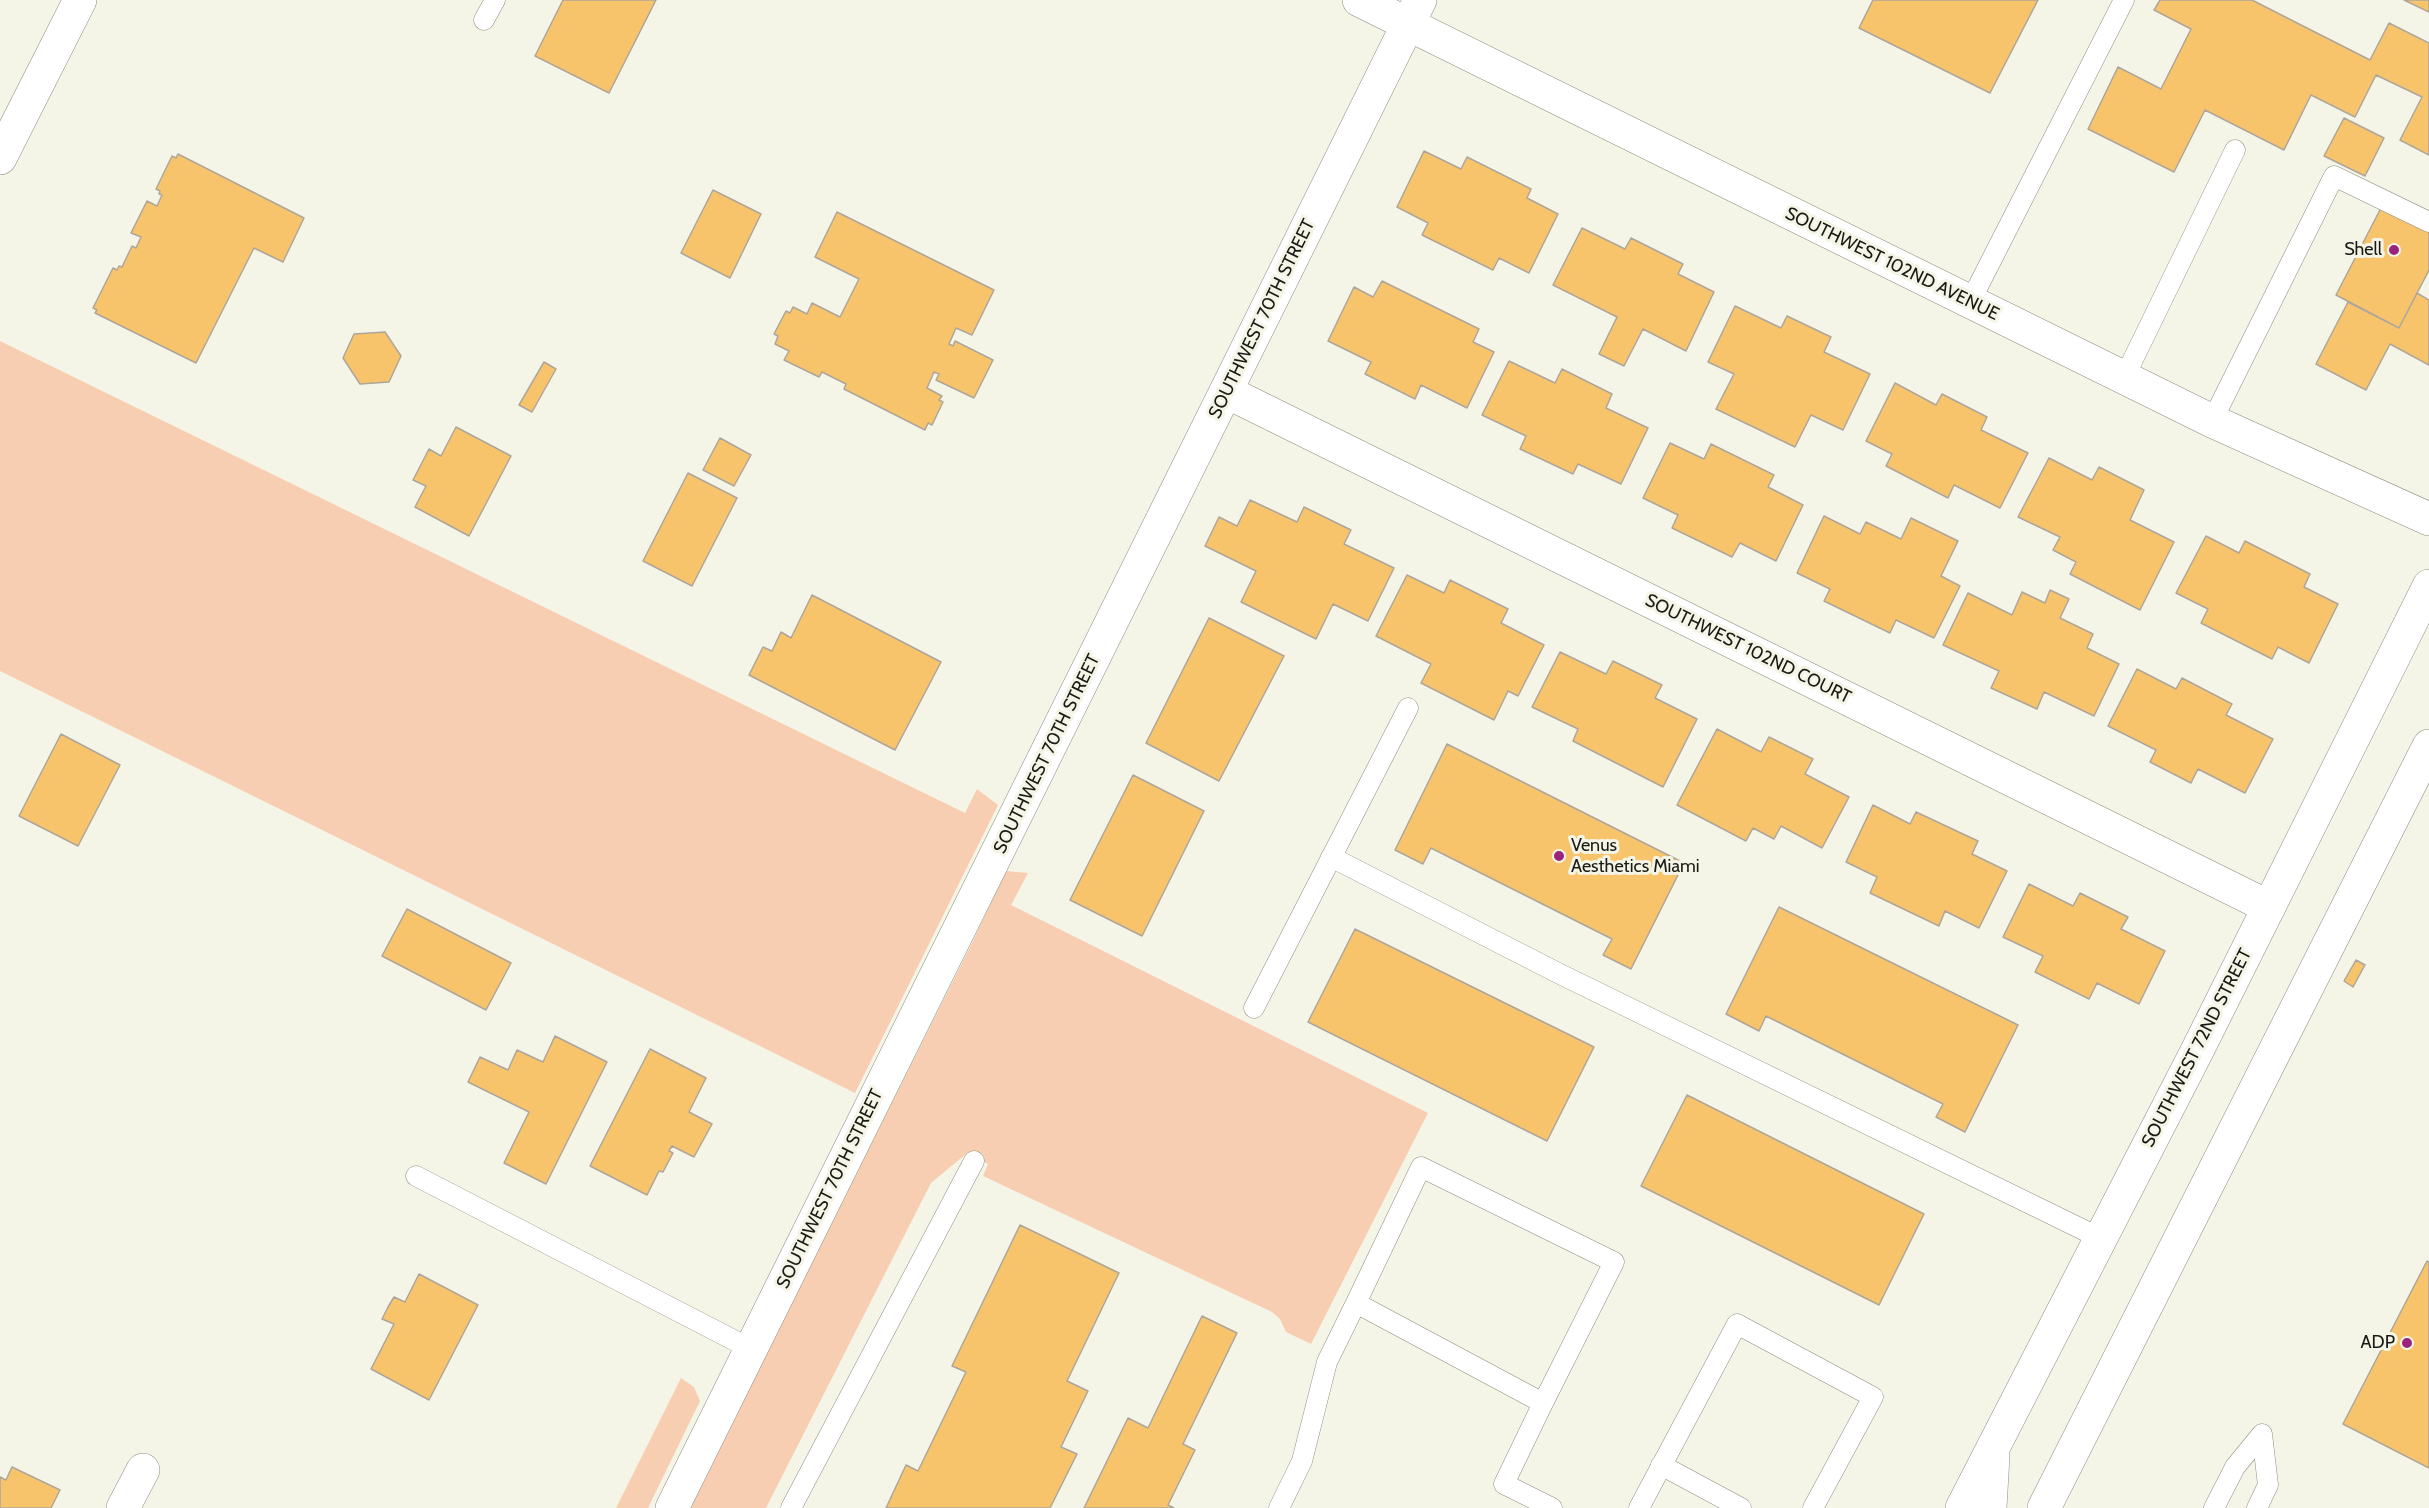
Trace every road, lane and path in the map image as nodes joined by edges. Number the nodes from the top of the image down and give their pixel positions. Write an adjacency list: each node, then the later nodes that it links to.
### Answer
1 (80, 0): 8 (street)
2 (495, 0): 6 (lane)
3 (1359, 0): 5 (street, SOUTHWEST 102ND AVENUE)
4 (2124, 0): 10 (lane)
5 (1414, 12): 10 (street, SOUTHWEST 102ND AVENUE); 12 (street, SOUTHWEST 70TH STREET)
6 (484, 20)
7 (2235, 150): 11 (lane)
8 (0, 158)
9 (2429, 222): 13 (lane)
10 (1970, 302): 11 (street, SOUTHWEST 102ND AVENUE)
11 (2124, 378): 13 (street, SOUTHWEST 102ND AVENUE)
12 (1227, 392): 19 (street, SOUTHWEST 102ND COURT); 25 (street, SOUTHWEST 70TH STREET)
13 (2212, 421): 14 (street, SOUTHWEST 102ND AVENUE)
14 (2429, 519)
15 (2429, 586): 19 (street, SOUTHWEST 72ND STREET)
16 (1408, 708): 18 (lane)
17 (2429, 746): 40 (street)
18 (1331, 857): 20 (lane); 23 (lane)
19 (2269, 907): 23 (street, SOUTHWEST 72ND STREET)
20 (1254, 1008)
21 (974, 1161): 32 (lane)
22 (416, 1176): 25 (lane)
23 (2100, 1238): 27 (street, SOUTHWEST 72ND STREET)
24 (1356, 1303): 26 (lane); 26 (lane); 33 (lane)
25 (751, 1349): 31 (street, SOUTHWEST 70TH STREET)
26 (1543, 1403): 34 (lane)
27 (1994, 1445): 38 (street, SOUTHWEST 72ND STREET); 39 (street)
28 (1661, 1465): 35 (lane); 36 (lane); 37 (lane)
29 (143, 1470): 30 (street)
30 (123, 1508)
31 (672, 1508)
32 (791, 1508)
33 (1279, 1508)
34 (1552, 1508)
35 (1639, 1508)
36 (1741, 1508)
37 (1814, 1508)
38 (1962, 1508)
39 (1990, 1508)
40 (2044, 1508)
41 (2214, 1508): 42 (lane)
42 (2256, 1508)

